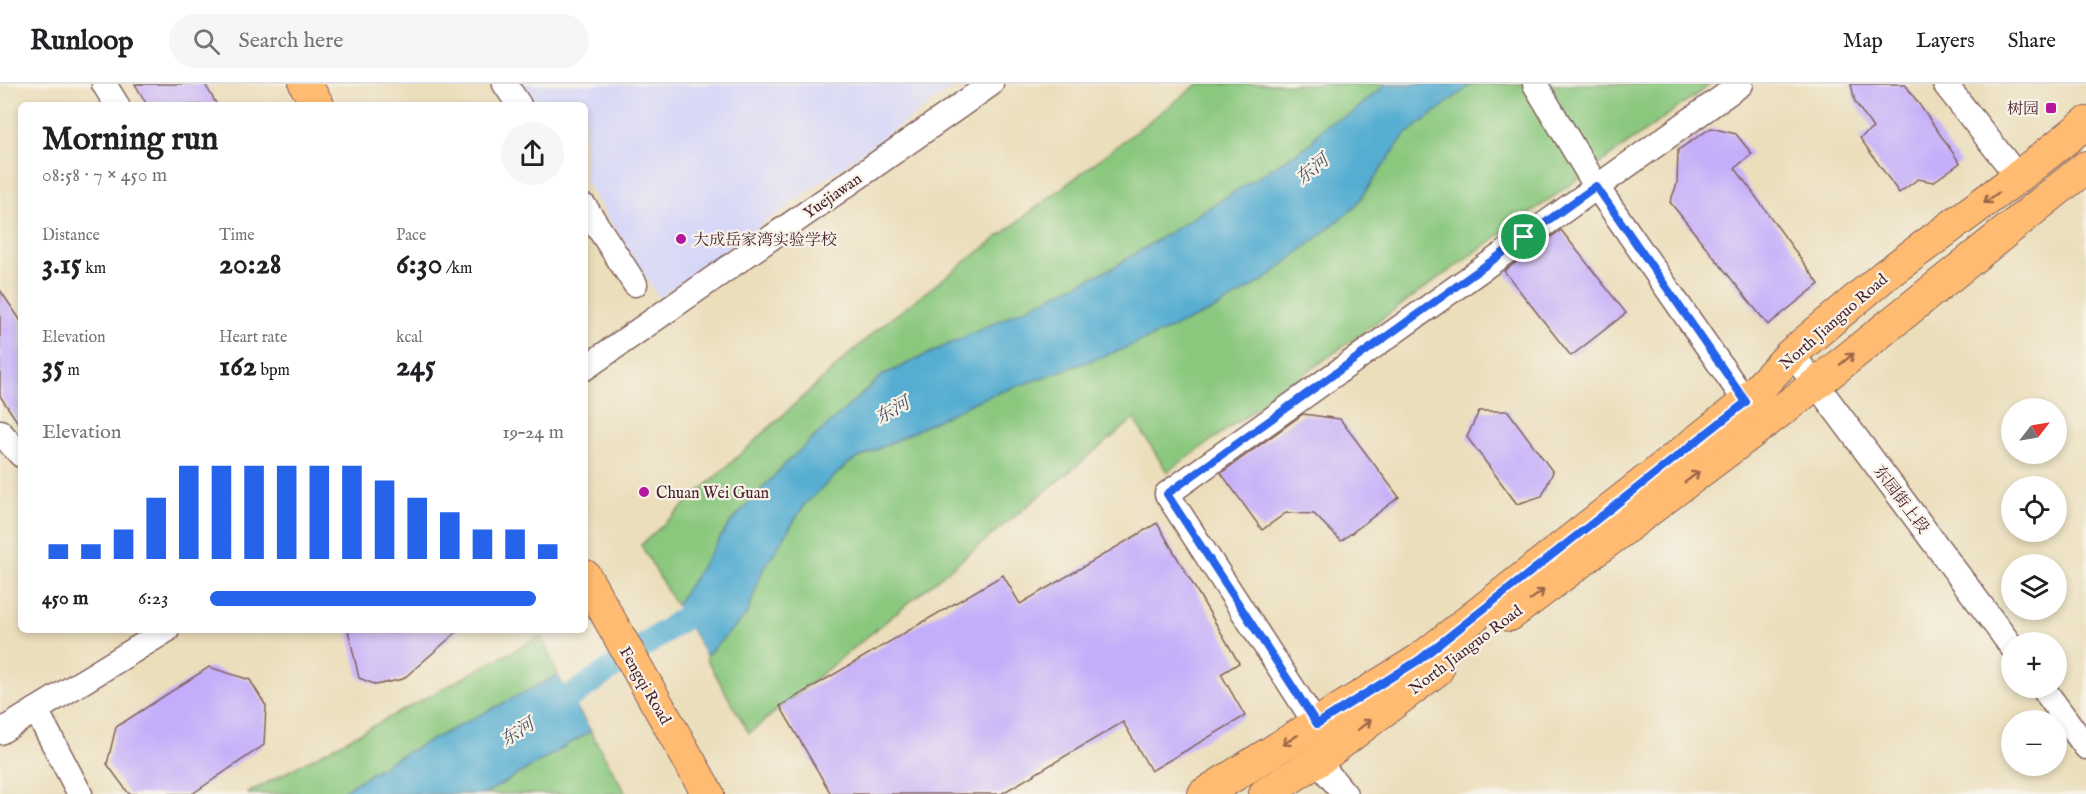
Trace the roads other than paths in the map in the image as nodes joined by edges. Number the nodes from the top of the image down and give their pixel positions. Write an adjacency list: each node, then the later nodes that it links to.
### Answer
1 (104, 84): 8 (street)
2 (305, 84): 9 (main road)
3 (505, 84): 10 (street)
4 (991, 84): 18 (street, Yuejiawan)
5 (1534, 84): 14 (street)
6 (1741, 84): 14 (street)
7 (1945, 84): 13 (street)
8 (115, 102)
9 (316, 102)
10 (517, 102)
11 (2086, 123): 13 (main road, North Jianguo Road)
12 (2086, 167): 19 (main road, North Jianguo Road, one-way to 12)
13 (2018, 177): 17 (main road, North Jianguo Road, one-way to 17)
14 (1596, 186): 20 (street); 26 (street)
15 (588, 212): 16 (street)
16 (635, 284)
17 (1791, 354): 19 (street, 东园街上段); 20 (main road, North Jianguo Road)
18 (588, 366)
19 (1816, 384): 22 (street, 东园街上段); 29 (main road, North Jianguo Road, one-way to 19)
20 (1746, 402): 26 (main road, North Jianguo Road)
21 (588, 582): 31 (main road, Fengqi Road)
22 (2002, 632)
23 (162, 633): 25 (street)
24 (2050, 698): 28 (street)
25 (36, 710): 27 (street); 30 (street)
26 (1317, 724): 32 (main road, North Jianguo Road, one-way to 32)
27 (0, 732)
28 (2086, 747)
29 (1317, 761): 33 (main road, North Jianguo Road); 34 (street)
30 (80, 794)
31 (708, 794)
32 (1204, 794)
33 (1265, 794)
34 (1345, 794)

